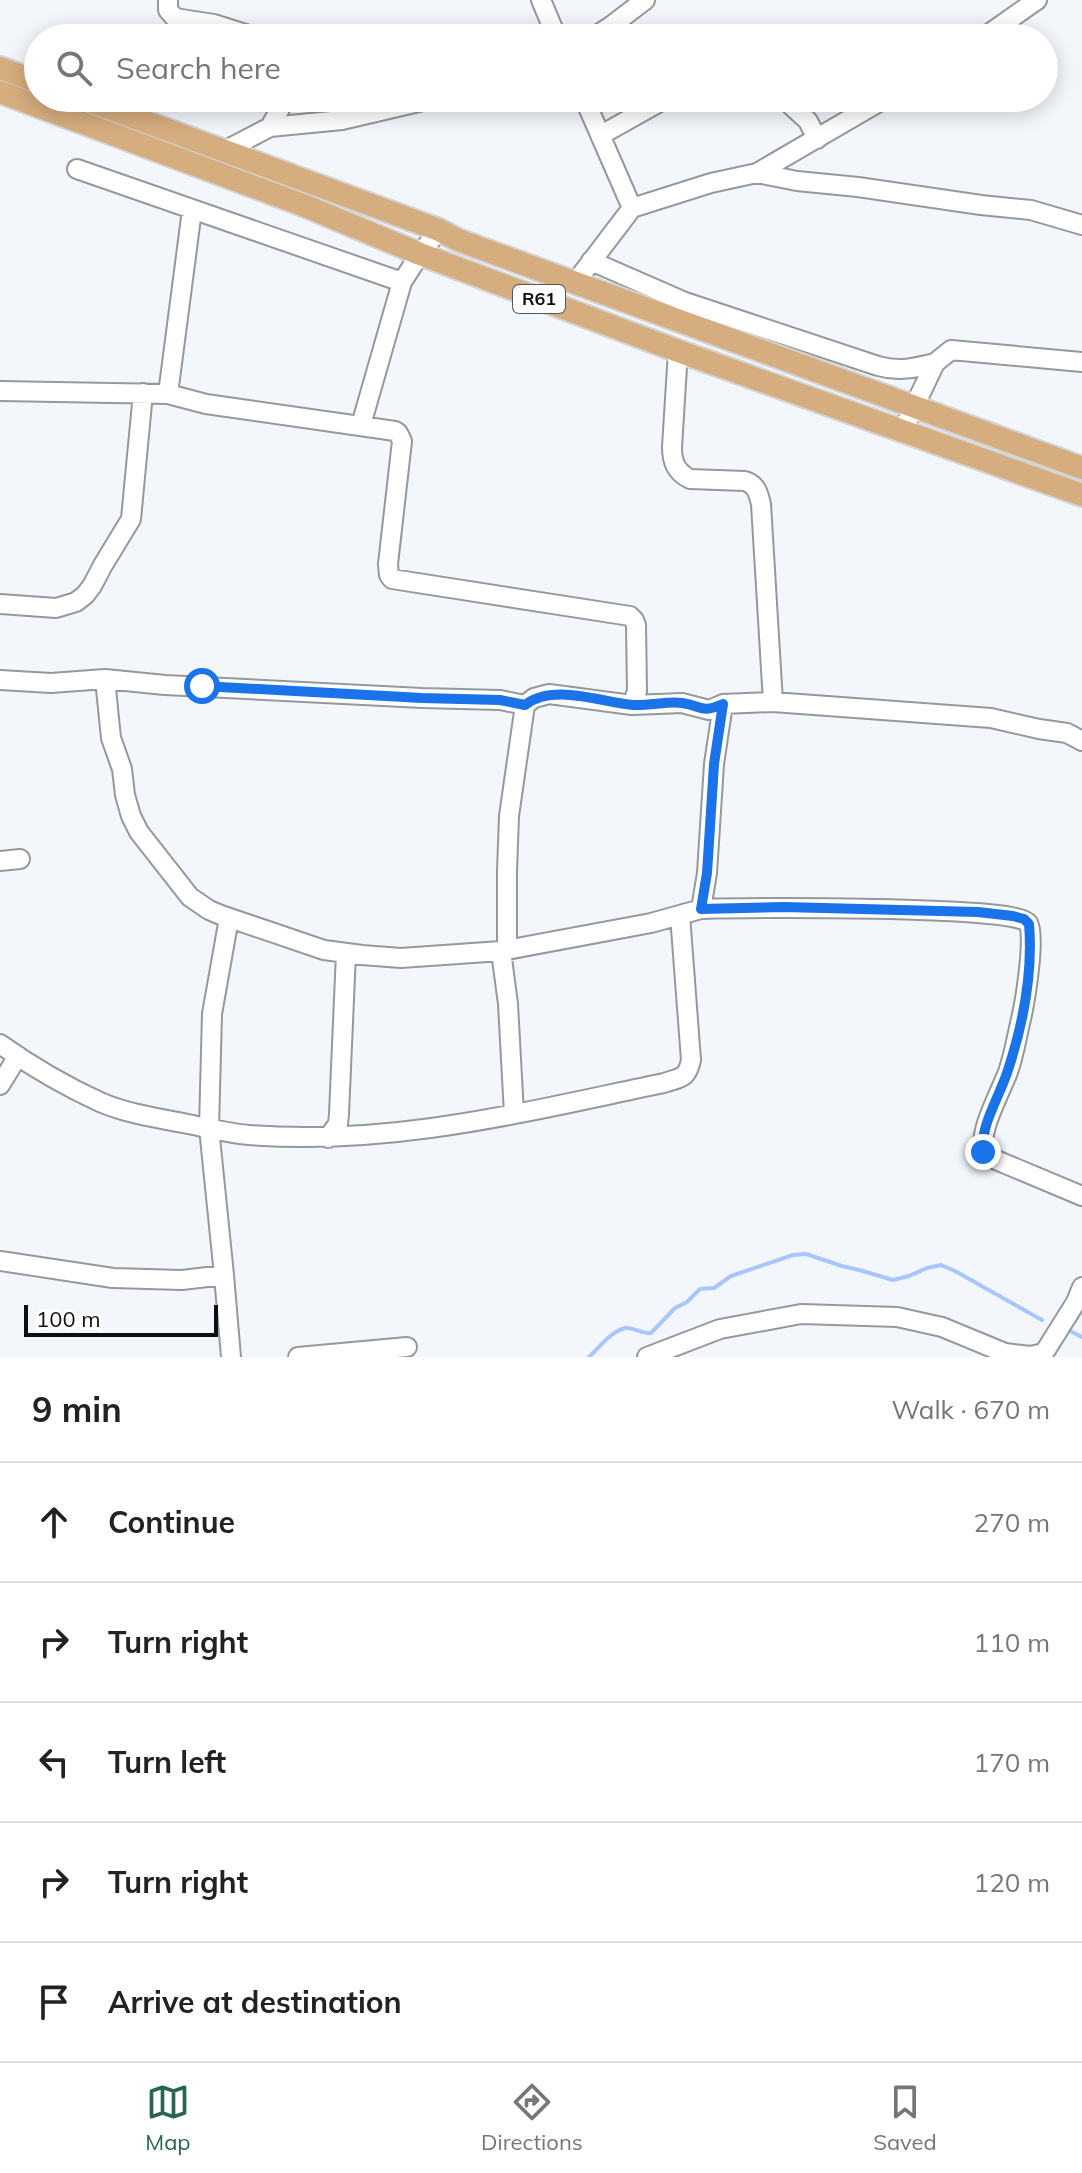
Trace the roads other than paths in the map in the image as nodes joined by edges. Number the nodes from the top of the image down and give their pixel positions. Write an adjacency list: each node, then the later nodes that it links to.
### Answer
1 (168, 0): 5 (street)
2 (541, 0): 6 (street)
3 (645, 0): 7 (street)
4 (1037, 0): 8 (street)
5 (214, 24)
6 (551, 24)
7 (614, 24)
8 (1003, 24)
9 (0, 68): 10 (main road)
10 (24, 77)
11 (0, 92): 12 (main road, R61)
12 (24, 101)
13 (54, 112): 31 (main road, R61)
14 (119, 112): 24 (main road, R61)
15 (278, 112): 21 (street)
16 (376, 112): 21 (street)
17 (590, 112): 22 (street)
18 (642, 112): 22 (street)
19 (799, 112): 23 (street)
20 (862, 112): 23 (street)
21 (270, 127): 24 (street)
22 (601, 135): 27 (street)
23 (817, 139): 26 (street)
24 (224, 151): 30 (main road, R61)
25 (77, 169): 28 (street)
26 (757, 173): 27 (street); 29 (street)
27 (632, 208): 32 (street)
28 (192, 210): 33 (street); 40 (street)
29 (1082, 225)
30 (439, 230): 31 (street); 34 (main road, R61)
31 (420, 254): 33 (street); 35 (main road, R61)
32 (591, 261): 34 (street); 37 (street)
33 (402, 282): 42 (street)
34 (575, 283): 41 (main road, R61)
35 (678, 351): 43 (main road, R61); 49 (street)
36 (1082, 362): 37 (street)
37 (935, 363): 41 (street)
38 (0, 391): 39 (street)
39 (143, 393): 40 (street); 46 (street)
40 (168, 394): 42 (street)
41 (915, 407): 43 (street); 44 (main road, R61)
42 (361, 425): 52 (street)
43 (903, 430): 45 (main road, R61)
44 (1082, 468)
45 (1082, 495)
46 (0, 604)
47 (105, 679): 48 (street); 51 (street); 58 (street)
48 (0, 680)
49 (773, 702): 50 (street); 53 (street)
50 (723, 704): 52 (street); 56 (street)
51 (525, 705): 52 (street); 59 (street)
52 (632, 705)
53 (1082, 741)
54 (20, 859): 55 (street)
55 (0, 861)
56 (701, 909): 57 (street); 67 (street)
57 (680, 915): 59 (street); 64 (street)
58 (229, 918): 60 (street); 65 (street)
59 (504, 951): 60 (street); 64 (street)
60 (346, 953): 66 (street)
61 (0, 1044): 62 (street)
62 (18, 1056): 63 (street); 65 (street)
63 (0, 1085)
64 (514, 1114): 66 (street)
65 (209, 1128): 66 (street); 69 (street)
66 (328, 1138)
67 (1082, 1196)
68 (0, 1261): 69 (street)
69 (224, 1275): 72 (street)
70 (1082, 1287): 74 (street)
71 (407, 1347): 73 (street)
72 (231, 1357)
73 (298, 1357)
74 (647, 1357)

